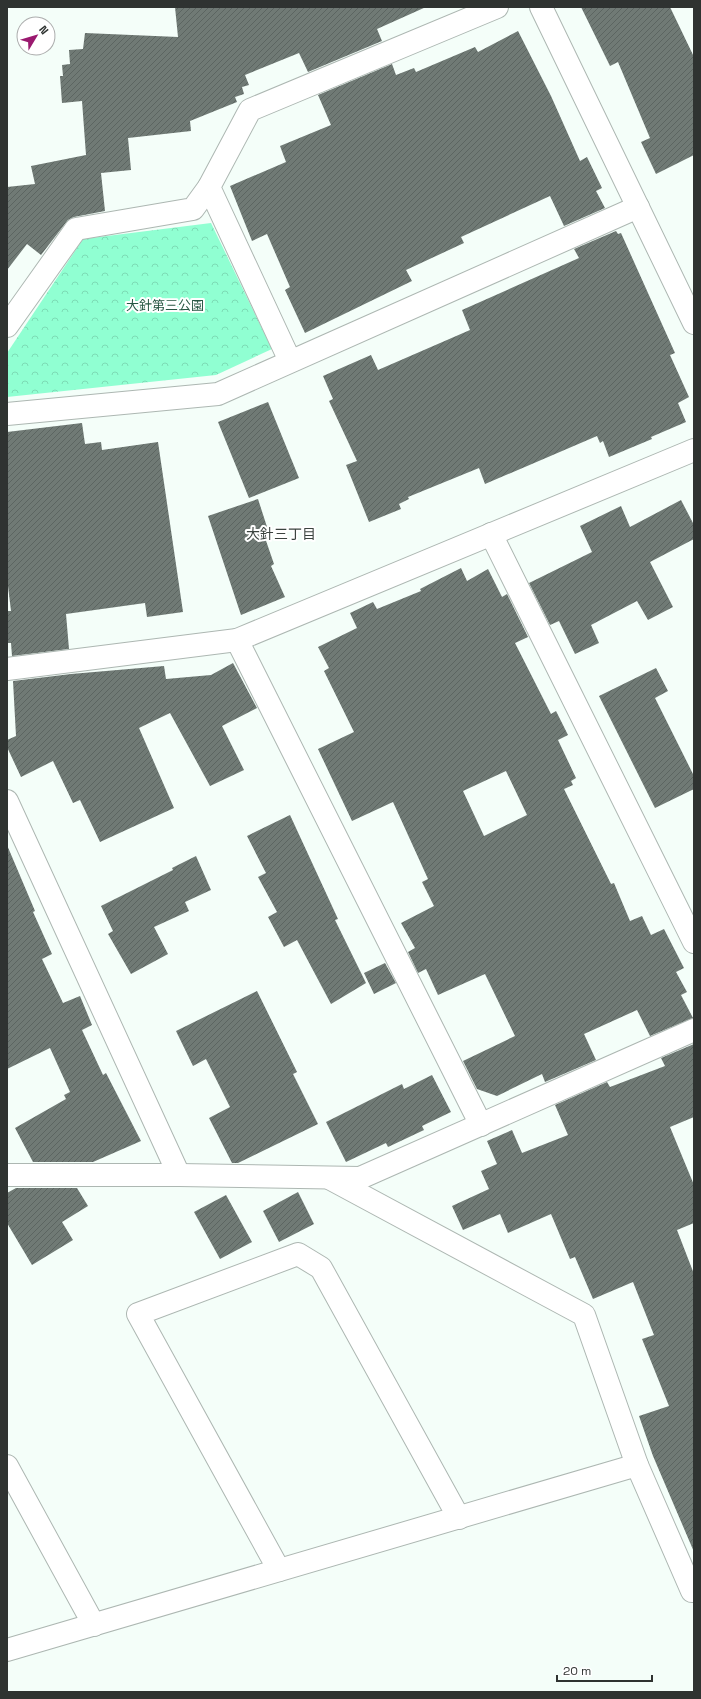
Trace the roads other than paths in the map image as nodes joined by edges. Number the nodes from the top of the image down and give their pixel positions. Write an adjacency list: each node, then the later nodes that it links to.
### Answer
1 (497, 7): 3 (street)
2 (541, 7): 4 (street)
3 (209, 187): 6 (street); 7 (street)
4 (638, 207): 5 (street); 7 (street)
5 (694, 323)
6 (7, 326)
7 (290, 361): 8 (street)
8 (7, 414)
9 (694, 450): 10 (street)
10 (491, 534): 11 (street); 14 (street)
11 (237, 640): 12 (street); 16 (street)
12 (7, 669)
13 (7, 801): 18 (street)
14 (694, 942)
15 (694, 1030): 16 (street)
16 (481, 1125): 19 (street)
17 (7, 1175): 18 (street)
18 (179, 1175): 19 (street)
19 (328, 1178): 20 (street)
20 (637, 1465): 22 (street); 24 (street)
21 (7, 1466): 25 (street)
22 (459, 1518): 23 (street); 23 (street)
23 (279, 1570): 25 (street)
24 (694, 1591)
25 (94, 1624): 26 (street)
26 (7, 1650)

